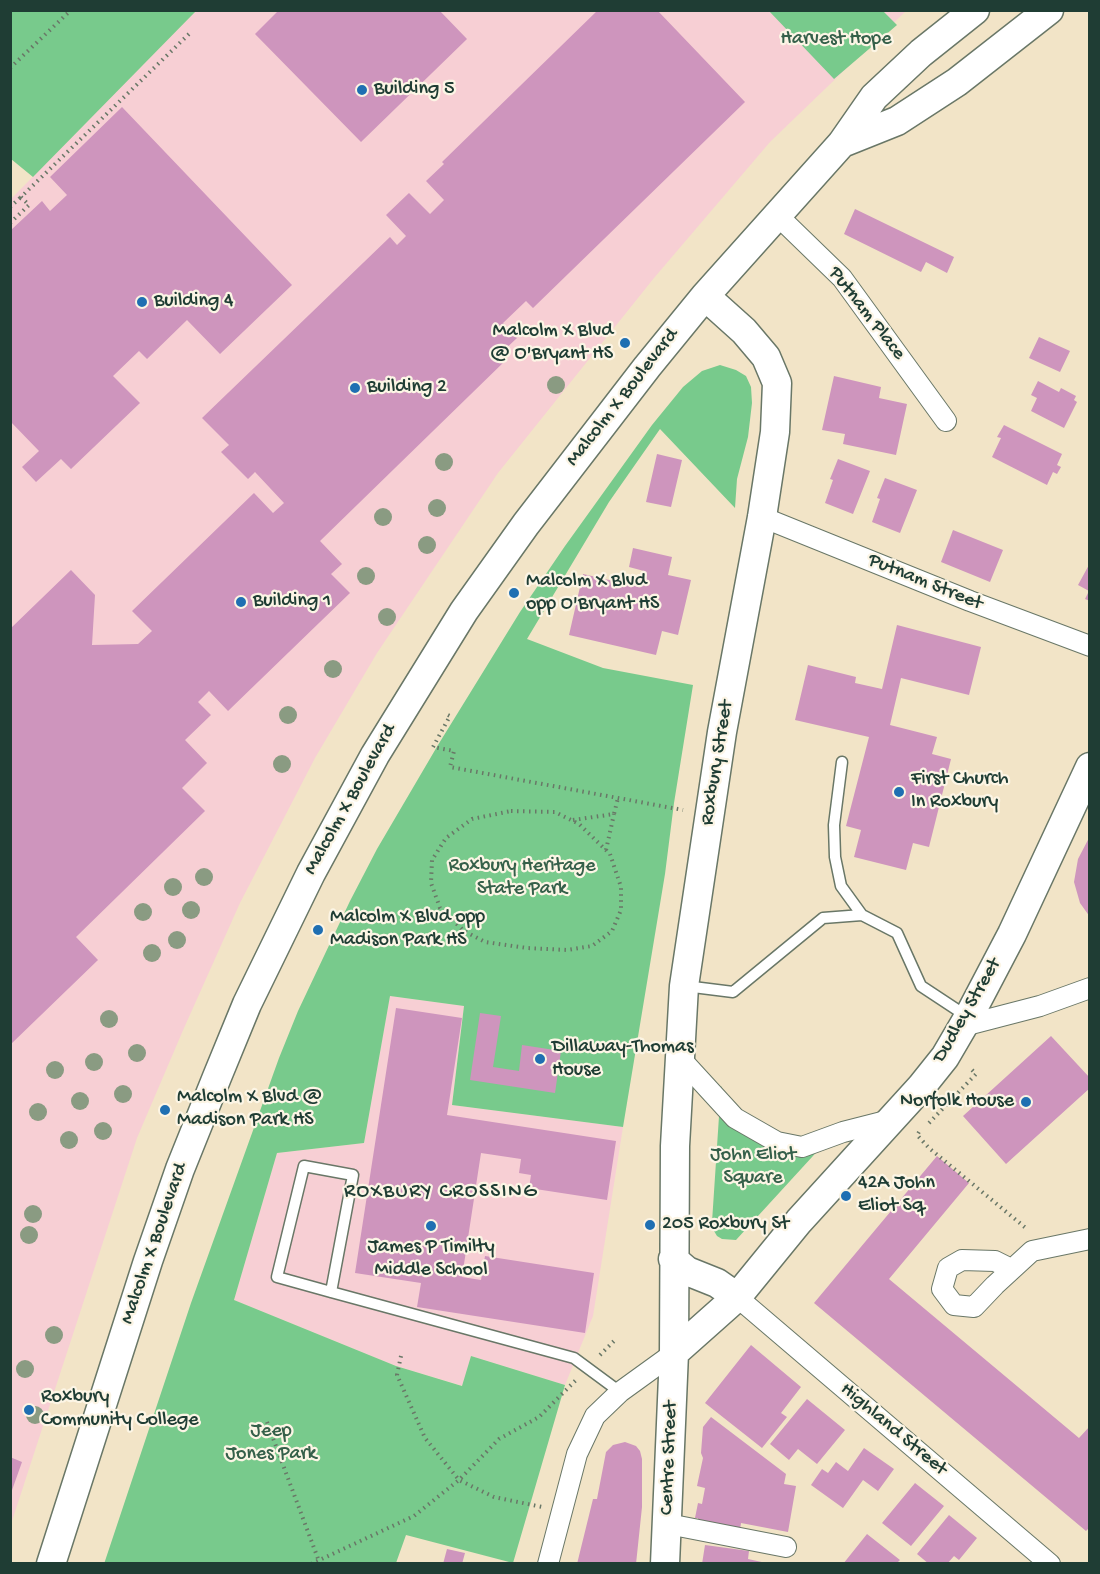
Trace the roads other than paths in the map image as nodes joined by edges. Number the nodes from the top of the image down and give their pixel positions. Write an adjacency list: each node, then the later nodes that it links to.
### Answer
1 (975, 10): 3 (main road, Malcolm X Boulevard)
2 (1049, 10): 3 (main road, Malcolm X Boulevard)
3 (842, 143): 4 (main road, Malcolm X Boulevard)
4 (777, 215): 5 (main road, Malcolm X Boulevard); 6 (street, Putnam Place)
5 (705, 296): 7 (main road, Roxbury Street); 26 (main road, Malcolm X Boulevard)
6 (946, 421)
7 (762, 518): 8 (street, Putnam Street); 12 (main road, Roxbury Street)
8 (1089, 646)
9 (842, 762): 11 (lane)
10 (1089, 767): 14 (main road, Dudley Street)
11 (862, 915): 12 (lane); 14 (lane)
12 (684, 986): 15 (main road, Roxbury Street)
13 (1089, 988): 14 (street)
14 (960, 1031): 16 (main road, Dudley Street)
15 (680, 1058): 16 (street); 18 (main road, Roxbury Street)
16 (890, 1120): 21 (main road, Dudley Street)
17 (1089, 1239): 19 (street)
18 (673, 1259): 21 (main road); 22 (main road, Roxbury Street)
19 (1011, 1269)
20 (331, 1292): 20 (lane); 23 (lane)
21 (737, 1297): 22 (main road, Dudley Street); 29 (street, Highland Street)
22 (674, 1353): 23 (street); 24 (main road, Centre Street)
23 (620, 1392): 27 (street)
24 (668, 1524): 25 (street); 28 (main road, Centre Street)
25 (786, 1547)
26 (51, 1563)
27 (548, 1563)
28 (665, 1563)
29 (1050, 1563)

